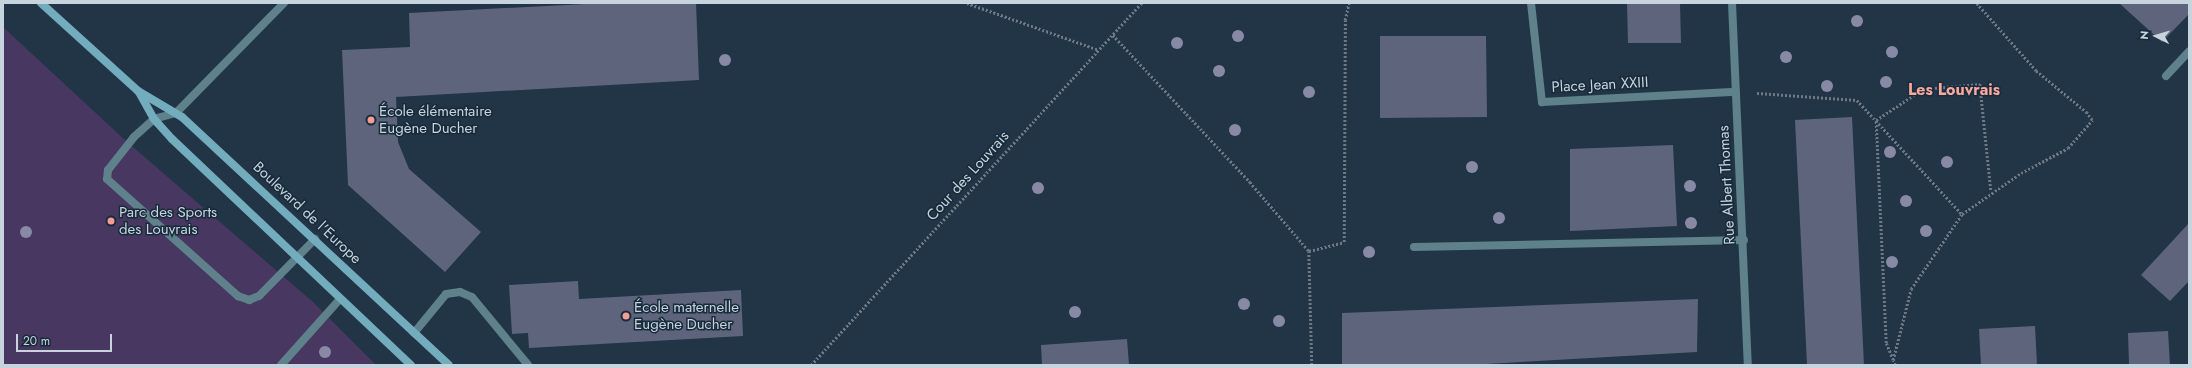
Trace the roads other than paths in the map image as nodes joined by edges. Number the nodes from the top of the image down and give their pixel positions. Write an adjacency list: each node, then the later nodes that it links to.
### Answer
1 (41, 3): 7 (street, Boulevard de l'Europe)
2 (284, 3): 9 (street)
3 (1531, 3): 8 (street, Place Jean XXIII)
4 (1732, 3): 8 (street, Rue Albert Thomas)
5 (2189, 50): 6 (street)
6 (2166, 76)
7 (138, 91): 9 (street, Boulevard de l'Europe); 10 (street, Boulevard de l'Europe)
8 (1736, 92): 12 (street, Rue Albert Thomas)
9 (176, 113): 10 (street); 11 (street, Boulevard de l'Europe)
10 (154, 119): 14 (street, Boulevard de l'Europe); 14 (street)
11 (315, 239): 14 (street); 16 (street, Boulevard de l'Europe)
12 (1744, 240): 13 (street); 21 (street, Rue Albert Thomas)
13 (1414, 247)
14 (297, 258): 15 (street, Boulevard de l'Europe)
15 (340, 299): 17 (street); 18 (street, Boulevard de l'Europe)
16 (414, 333): 19 (street, Boulevard de l'Europe); 20 (street)
17 (281, 365)
18 (411, 365)
19 (449, 365)
20 (528, 365)
21 (1748, 365)

